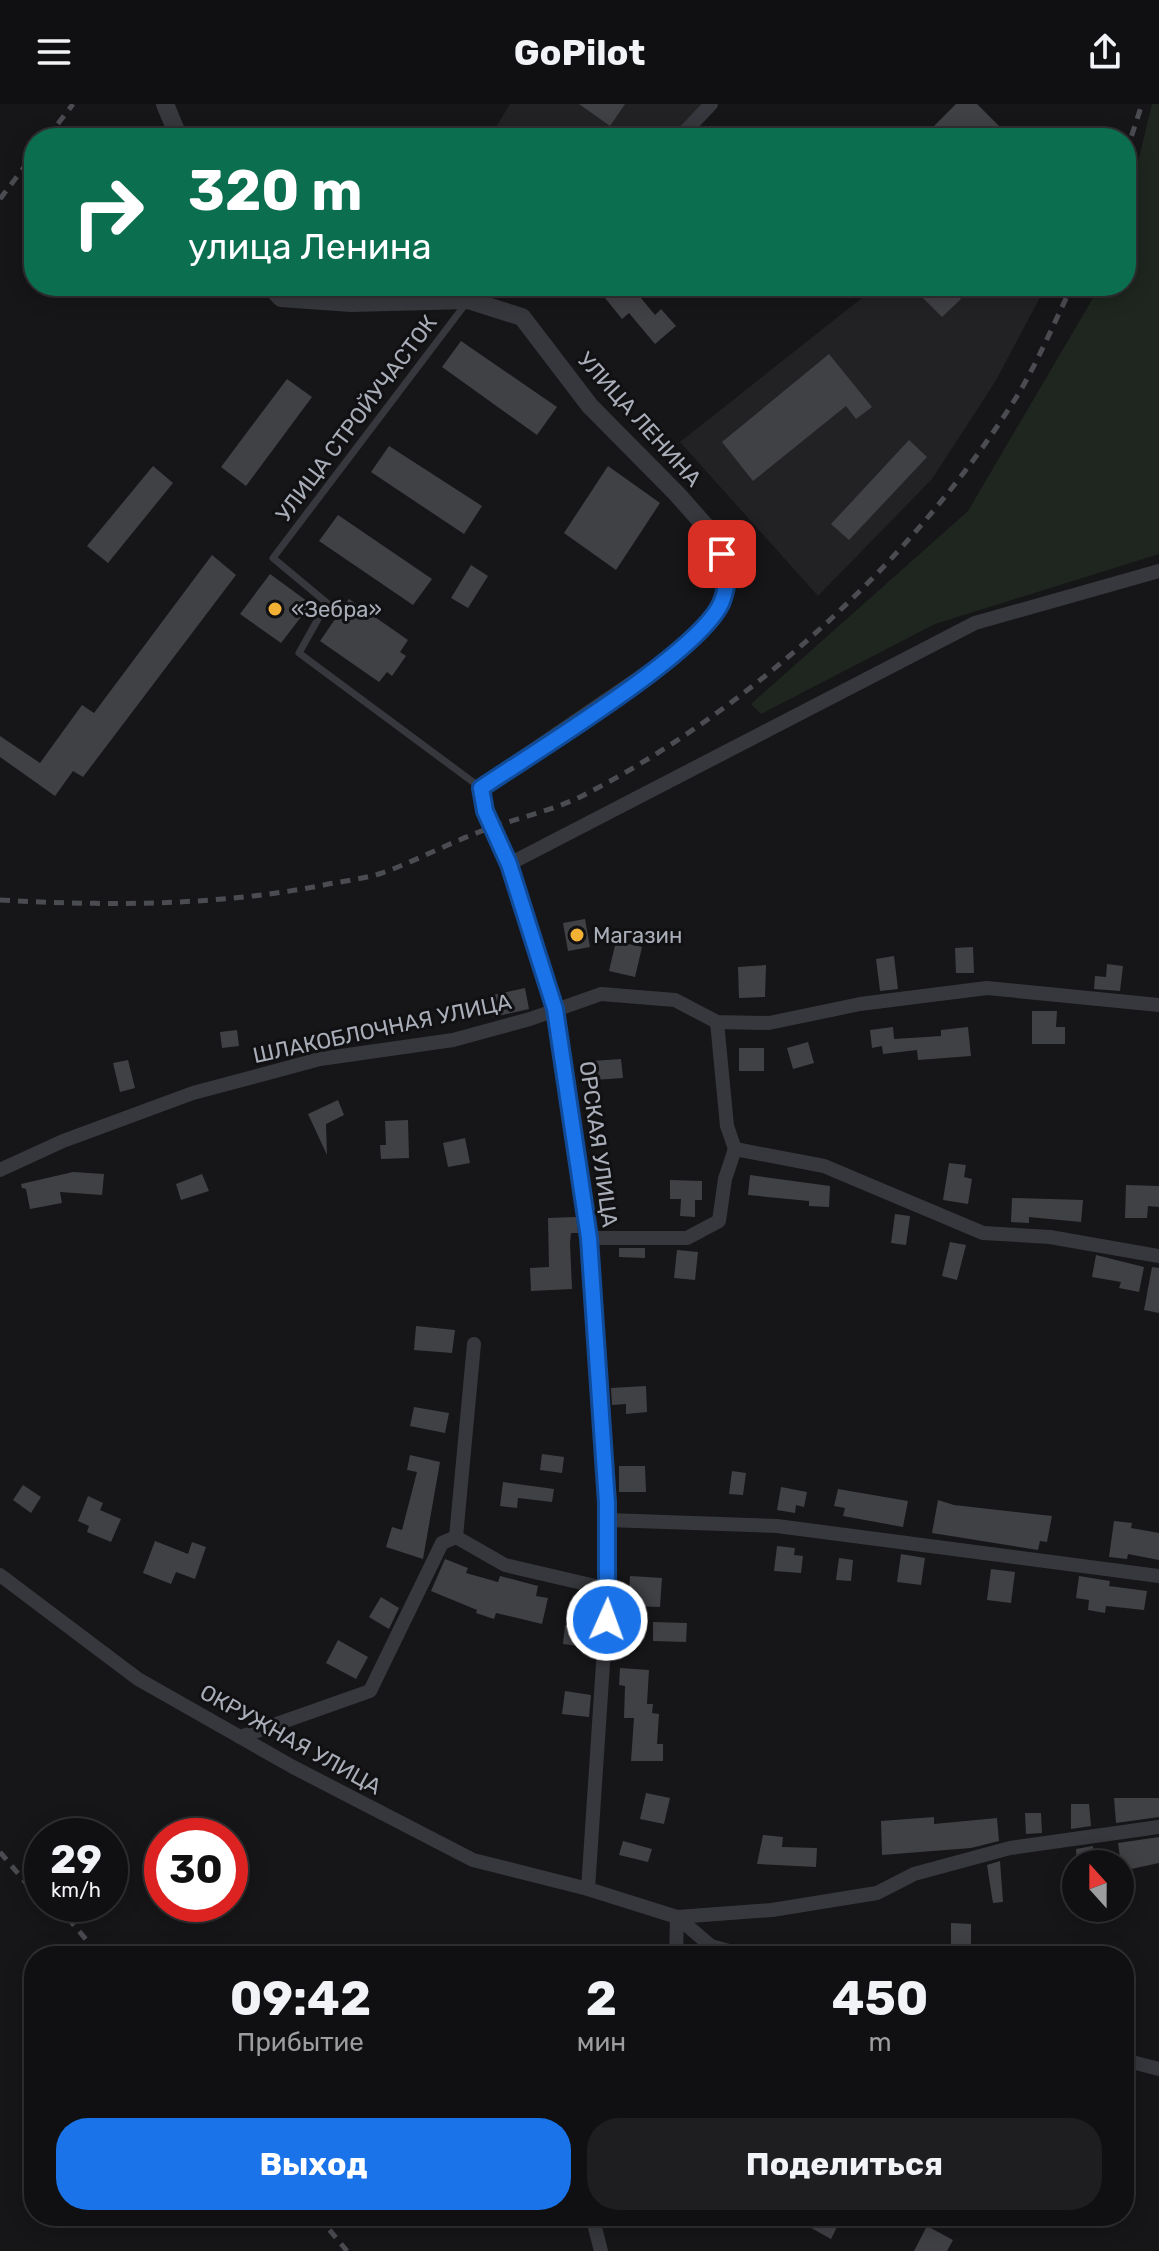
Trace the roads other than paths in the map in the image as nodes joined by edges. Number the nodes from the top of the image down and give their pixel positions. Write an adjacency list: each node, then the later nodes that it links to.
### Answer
1 (165, 104): 3 (street)
2 (711, 104): 4 (street)
3 (175, 128)
4 (688, 128)
5 (279, 296): 7 (street, УЛИЦА ЛЕНИНА)
6 (475, 296): 7 (street)
7 (468, 300): 9 (lane, УЛИЦА СТРОЙУЧАСТОК); 9 (street, УЛИЦА ЛЕНИНА)
8 (1159, 571): 10 (street)
9 (481, 788): 10 (street, ОРСКАЯ УЛИЦА)
10 (509, 864): 12 (street, ОРСКАЯ УЛИЦА)
11 (1159, 1005): 13 (street, ШЛАКОБЛОЧНАЯ УЛИЦА)
12 (555, 1009): 13 (street, ШЛАКОБЛОЧНАЯ УЛИЦА); 15 (street, ШЛАКОБЛОЧНАЯ УЛИЦА); 16 (street, ОРСКАЯ УЛИЦА)
13 (717, 1022): 14 (street)
14 (735, 1149): 16 (street); 17 (street)
15 (0, 1170)
16 (589, 1238): 19 (street, ОРСКАЯ УЛИЦА)
17 (1159, 1256)
18 (474, 1344): 20 (street)
19 (608, 1520): 22 (street); 23 (street, ОРСКАЯ УЛИЦА)
20 (456, 1537): 23 (street); 24 (street)
21 (0, 1575): 24 (street, ОКРУЖНАЯ УЛИЦА)
22 (1159, 1576)
23 (608, 1589): 26 (street, ОРСКАЯ УЛИЦА)
24 (240, 1737): 26 (street, ОКРУЖНАЯ УЛИЦА)
25 (1159, 1827): 27 (street)
26 (588, 1889): 27 (street, ОКРУЖНАЯ УЛИЦА)
27 (677, 1917): 28 (street); 29 (street)
28 (676, 1946)
29 (711, 1946)
30 (1134, 2063): 31 (street)
31 (1159, 2069)
32 (597, 2226): 33 (street)
33 (601, 2251)

